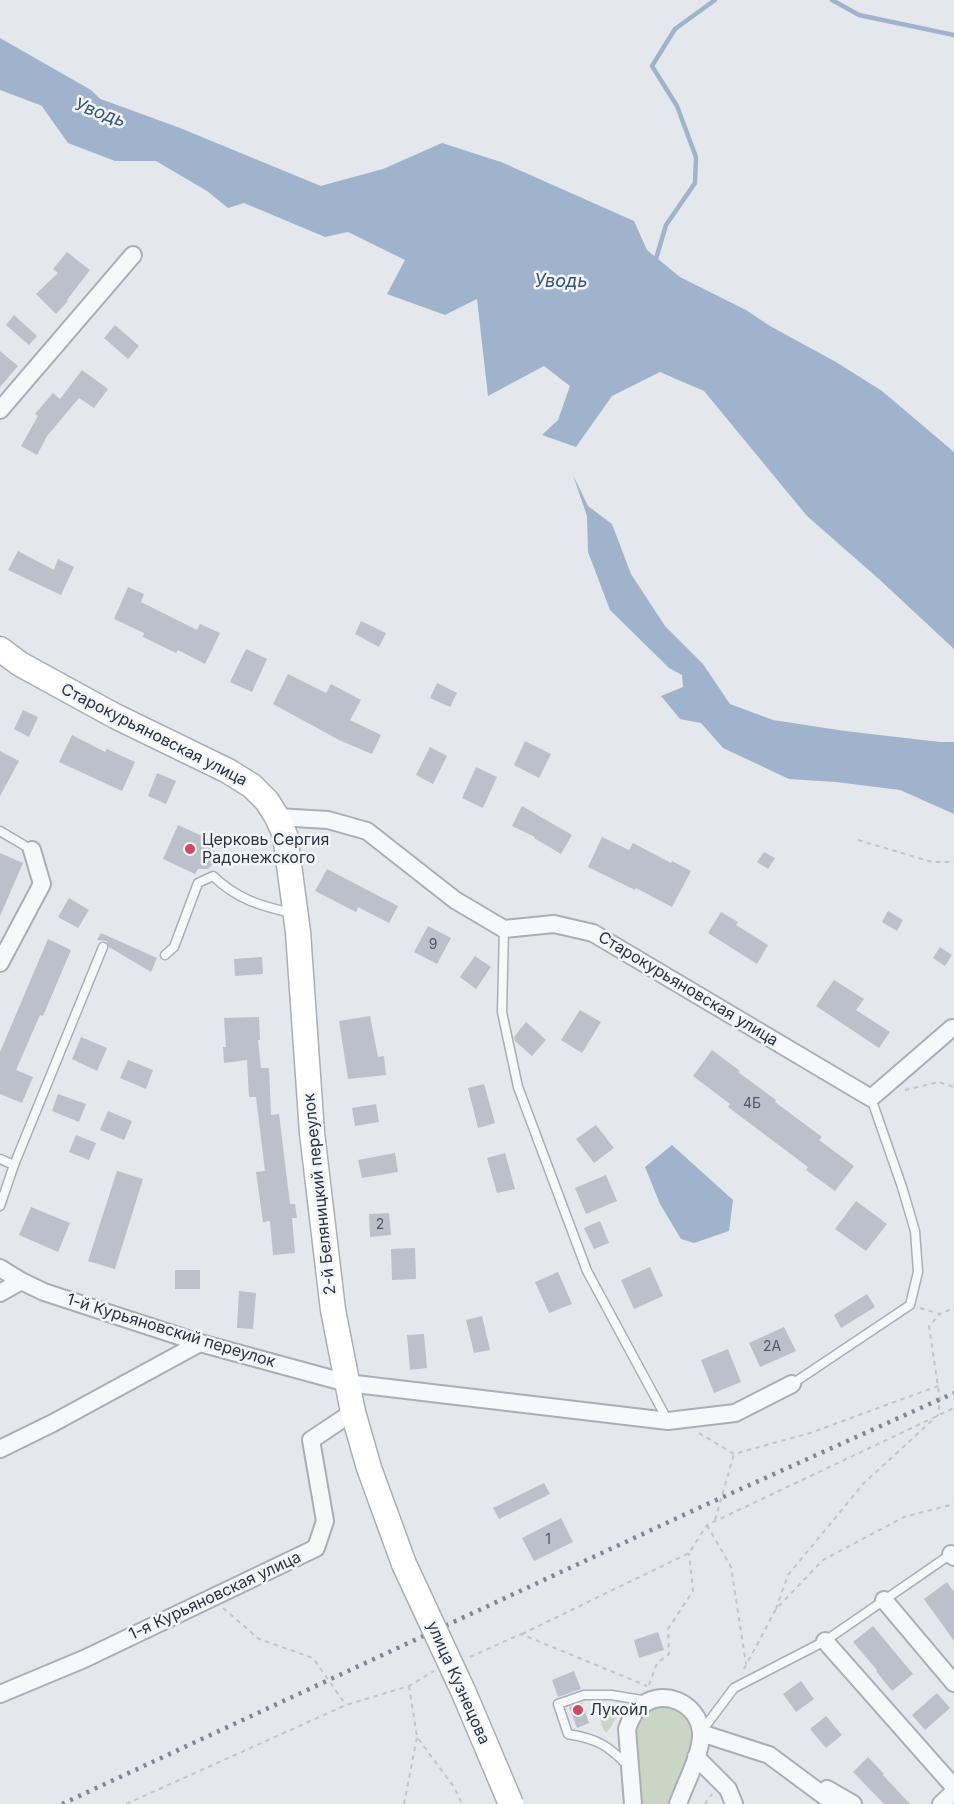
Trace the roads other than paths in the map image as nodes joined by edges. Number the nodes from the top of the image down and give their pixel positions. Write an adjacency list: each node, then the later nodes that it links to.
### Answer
1 (133, 255): 2 (street)
2 (2, 404)
3 (0, 649): 4 (main road, Старокурьяновская улица)
4 (277, 817): 7 (main road, 2-й Беляницкий переулок); 8 (street)
5 (0, 831): 6 (lane)
6 (32, 850): 11 (street)
7 (296, 913): 10 (lane); 21 (main road, 2-й Беляницкий переулок)
8 (504, 929): 13 (street, Старокурьяновская улица); 24 (lane)
9 (103, 947): 15 (lane)
10 (165, 955)
11 (0, 963)
12 (952, 1028): 13 (street)
13 (871, 1098): 22 (lane)
14 (0, 1159): 15 (lane)
15 (14, 1165): 16 (lane)
16 (0, 1206)
17 (0, 1268): 18 (street, 1-й Курьяновский переулок)
18 (21, 1281): 19 (street); 20 (street, 1-й Курьяновский переулок)
19 (0, 1293)
20 (200, 1343): 21 (street, 1-й Курьяновский переулок); 25 (street)
21 (347, 1383): 23 (main road, 2-й Беляницкий переулок); 24 (street)
22 (792, 1384): 24 (street)
23 (353, 1412): 27 (main road, 2-й Беляницкий переулок); 31 (street, 1-я Курьяновская улица)
24 (673, 1420)
25 (0, 1449)
26 (953, 1554): 28 (lane)
27 (404, 1564): 39 (main road, улица Кузнецова, bridge)
28 (884, 1599): 29 (lane); 30 (street)
29 (825, 1641): 33 (lane); 37 (street)
30 (954, 1683)
31 (0, 1694)
32 (649, 1701): 33 (street); 36 (street); 36 (lane)
33 (701, 1733): 34 (street); 35 (street)
34 (769, 1755): 43 (street); 44 (street)
35 (696, 1757): 41 (street); 42 (street)
36 (630, 1768): 40 (street)
37 (954, 1787)
38 (954, 1792): 45 (street)
39 (511, 1804)
40 (633, 1804)
41 (678, 1804)
42 (734, 1804)
43 (835, 1804)
44 (853, 1804)
45 (940, 1804)

